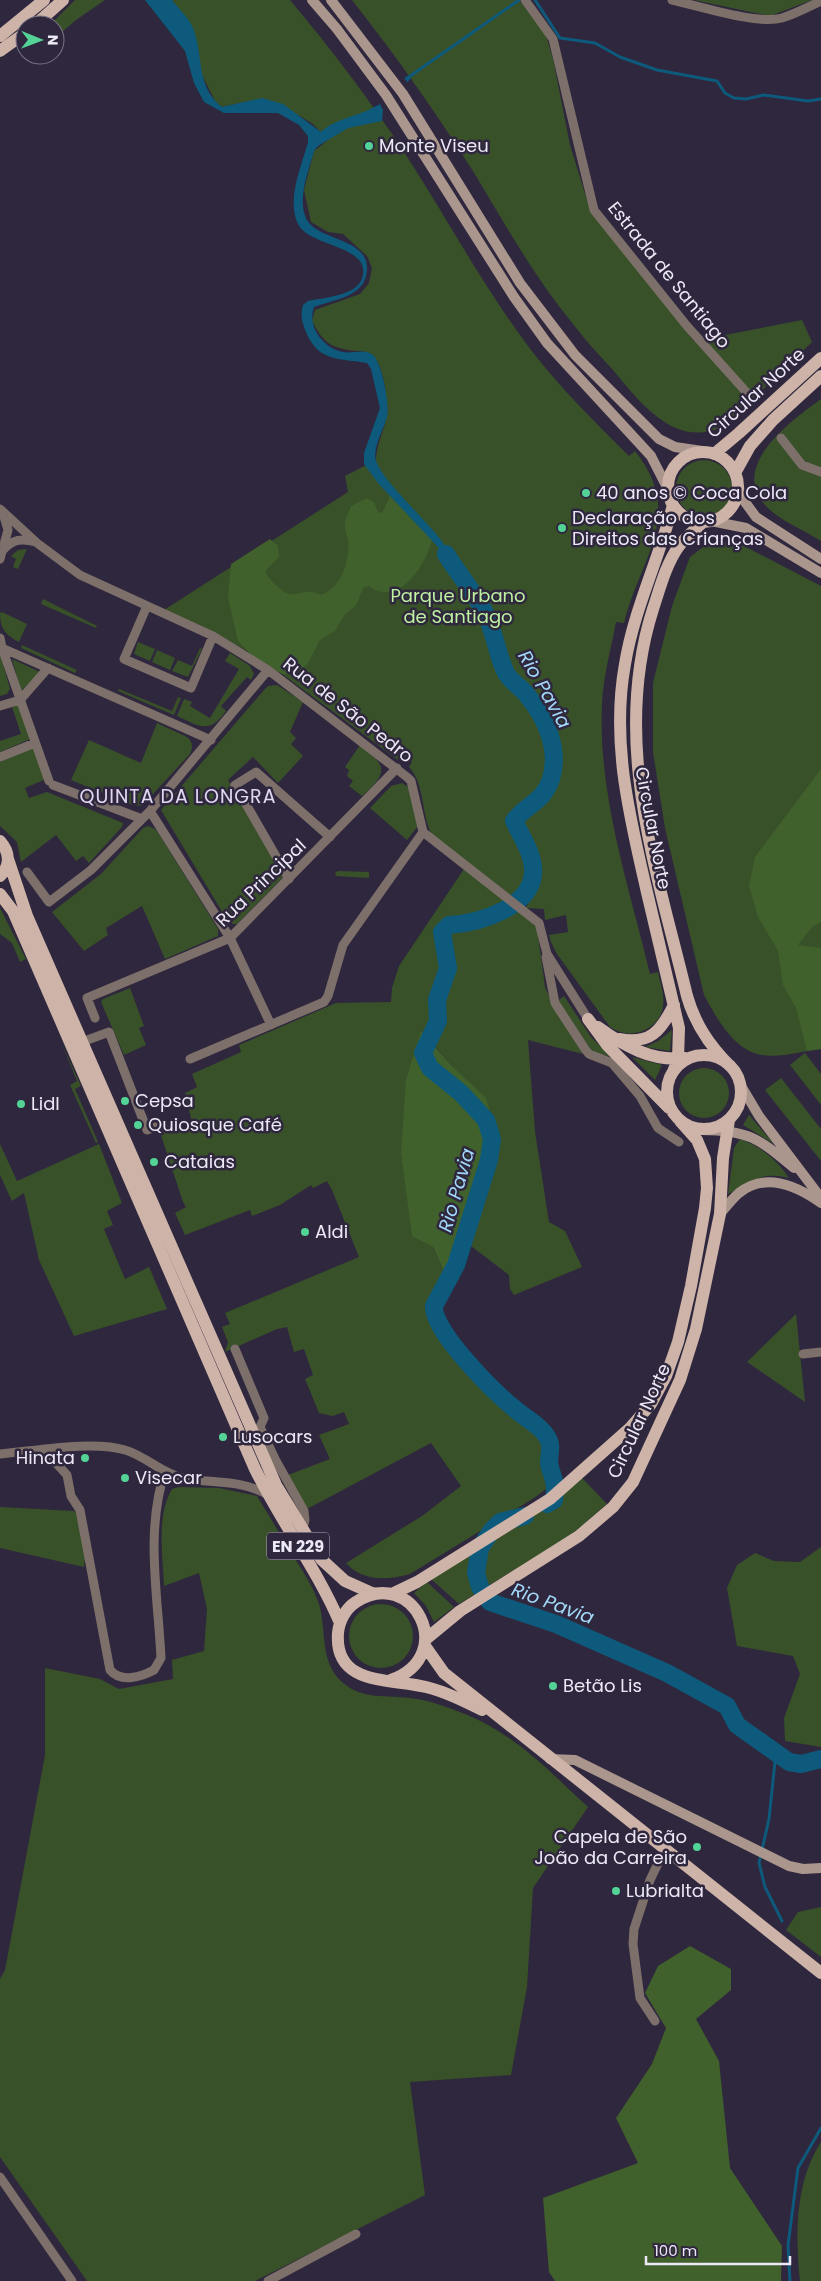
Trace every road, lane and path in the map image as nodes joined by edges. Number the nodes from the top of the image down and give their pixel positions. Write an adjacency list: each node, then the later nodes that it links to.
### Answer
1 (44, 0): 9 (main road)
2 (63, 0): 8 (main road)
3 (312, 0): 19 (main road)
4 (331, 0): 16 (main road)
5 (525, 0): 14 (street, Estrada de Santiago)
6 (672, 0): 7 (street)
7 (821, 1)
8 (46, 15)
9 (0, 36)
10 (15, 40): 11 (main road)
11 (0, 51)
12 (821, 358): 16 (main road, Circular Norte)
13 (821, 376): 18 (main road, Circular Norte)
14 (748, 394)
15 (781, 438): 17 (street)
16 (712, 453): 18 (main road); 19 (main road)
17 (821, 472)
18 (737, 478): 21 (main road); 24 (main road)
19 (672, 500): 21 (main road); 52 (main road, Circular Norte)
20 (1, 510): 22 (street, Rua de São Pedro); 23 (street)
21 (707, 521): 25 (main road); 60 (main road, Circular Norte)
22 (37, 543): 23 (street); 26 (street, Rua de São Pedro)
23 (1, 552)
24 (821, 558)
25 (821, 573)
26 (147, 606): 27 (street, Rua de São Pedro); 27 (street)
27 (213, 636): 31 (street, Rua de São Pedro)
28 (0, 638): 29 (street)
29 (2, 648): 30 (street); 32 (street)
30 (48, 668): 32 (street); 34 (street)
31 (268, 670): 34 (street); 37 (street, Rua de São Pedro)
32 (20, 700): 33 (street); 35 (street)
33 (0, 706)
34 (211, 740): 38 (street)
35 (35, 743): 36 (street); 39 (street)
36 (0, 758)
37 (397, 768): 40 (street, Rua de São Pedro); 41 (street, Rua Principal)
38 (150, 811): 39 (street); 48 (street)
39 (142, 819): 44 (street)
40 (423, 832): 49 (street); 55 (street)
41 (330, 837): 46 (street, Rua Principal); 46 (street)
42 (0, 841): 43 (main road, EN 229)
43 (8, 859): 45 (main road); 57 (main road, EN 229)
44 (27, 872)
45 (0, 876)
46 (289, 879): 48 (street, Rua Principal)
47 (1, 895): 78 (main road, EN 229)
48 (230, 938): 53 (street, Rua Principal); 55 (street)
49 (544, 947): 50 (street); 51 (street)
50 (570, 990): 51 (street); 54 (street)
51 (553, 994): 65 (street)
52 (674, 1005): 56 (main road); 58 (main road, Circular Norte)
53 (95, 1018)
54 (588, 1019): 56 (main road); 62 (main road, Circular Norte)
55 (271, 1025): 59 (street)
56 (615, 1039): 58 (main road)
57 (82, 1042): 64 (street); 74 (main road, EN 229)
58 (684, 1058): 60 (main road); 62 (main road, Circular Norte)
59 (190, 1060)
60 (730, 1066): 61 (main road)
61 (740, 1084): 63 (main road); 66 (main road)
62 (676, 1116): 63 (main road); 81 (main road, Circular Norte)
63 (728, 1125): 66 (main road); 69 (main road, Circular Norte)
64 (155, 1127)
65 (679, 1142)
66 (808, 1180): 67 (main road)
67 (821, 1198)
68 (821, 1203): 69 (main road)
69 (720, 1214): 83 (main road, Circular Norte)
70 (235, 1349): 73 (street)
71 (821, 1352): 72 (street)
72 (803, 1354)
73 (251, 1385): 74 (street); 79 (street)
74 (234, 1392): 79 (main road, EN 229)
75 (44, 1450): 76 (street); 77 (street); 77 (street)
76 (0, 1454)
77 (165, 1471): 78 (street)
78 (268, 1495): 82 (main road, EN 229)
79 (302, 1531): 80 (main road, EN 229)
80 (374, 1594): 81 (main road, EN 229); 82 (main road, EN 229)
81 (392, 1594): 83 (main road, EN 229)
82 (340, 1624): 84 (main road, EN 229)
83 (425, 1643): 84 (main road); 85 (main road, EN 229)
84 (391, 1680): 85 (main road, EN 229)
85 (504, 1721): 86 (main road, EN 229)
86 (550, 1759): 87 (main road, EN 229); 88 (main road)
87 (665, 1850): 89 (main road, EN 229); 90 (street)
88 (821, 1868)
89 (821, 1973)
90 (655, 2021)
91 (0, 2177): 93 (street)
92 (356, 2234): 94 (street)
93 (72, 2281)
94 (268, 2281)

